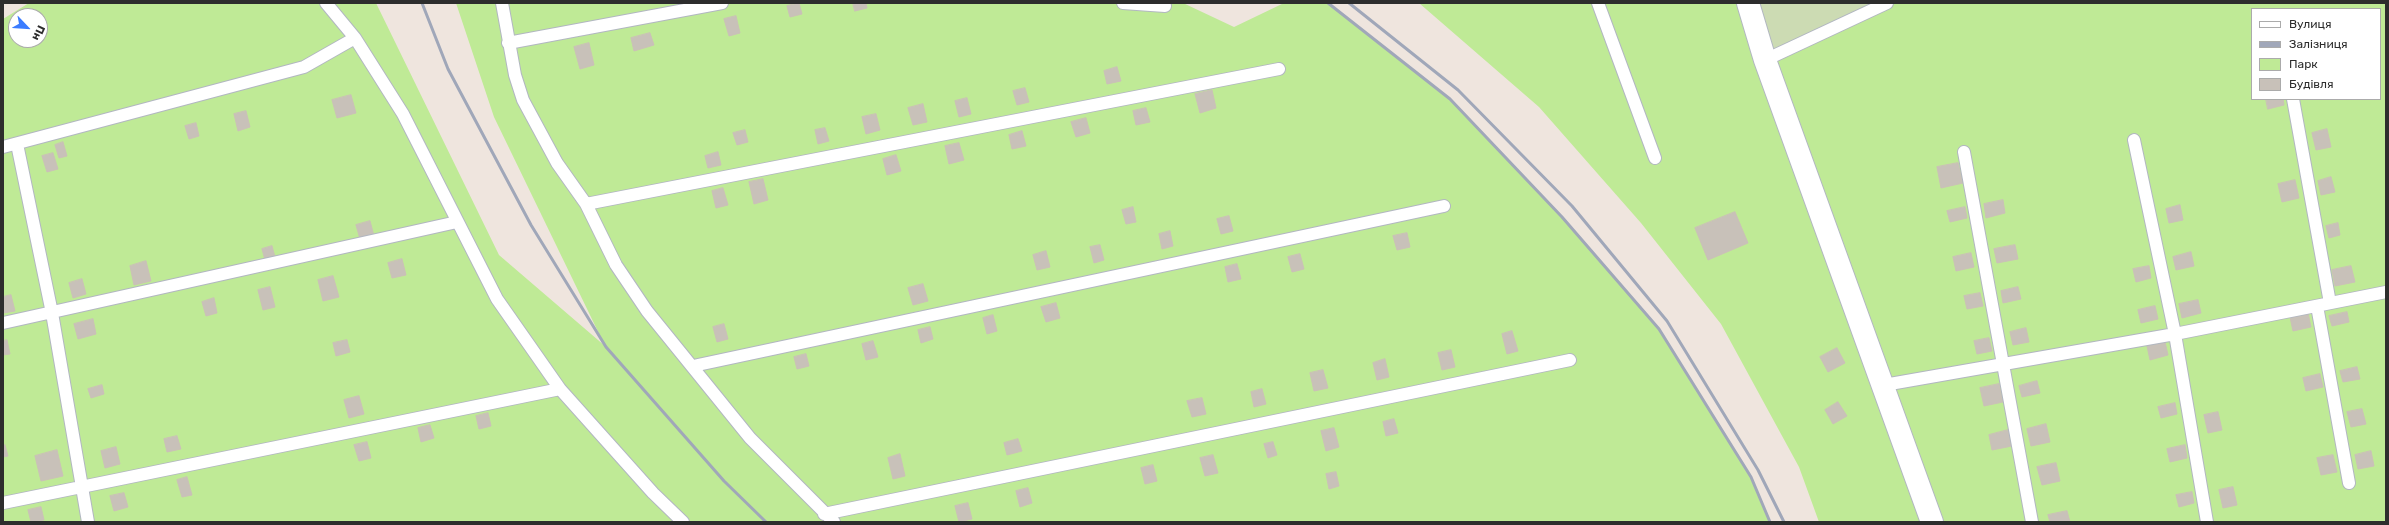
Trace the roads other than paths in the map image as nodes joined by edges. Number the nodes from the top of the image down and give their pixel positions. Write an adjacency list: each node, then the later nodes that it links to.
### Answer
1 (326, 3): 9 (lane)
2 (502, 3): 10 (lane)
3 (722, 3): 10 (lane)
4 (1123, 3): 8 (lane)
5 (1598, 3): 18 (lane)
6 (1748, 3): 11 (street)
7 (1887, 3): 11 (lane)
8 (1165, 6)
9 (354, 38): 15 (lane); 21 (lane)
10 (508, 43): 19 (lane)
11 (1765, 60): 31 (street)
12 (1279, 69): 19 (lane)
13 (2293, 100): 23 (lane)
14 (2134, 140): 27 (lane)
15 (16, 144): 16 (lane); 25 (lane)
16 (3, 147)
17 (1964, 152): 29 (lane)
18 (1655, 158)
19 (586, 204): 30 (lane)
20 (1444, 206): 30 (lane)
21 (457, 222): 25 (lane); 32 (lane)
22 (2386, 292): 23 (lane)
23 (2330, 303): 24 (lane)
24 (2317, 306): 27 (lane); 33 (lane)
25 (52, 313): 26 (lane); 34 (lane)
26 (3, 323)
27 (2174, 334): 29 (lane); 41 (lane)
28 (1570, 360): 36 (lane)
29 (2003, 363): 31 (lane); 40 (lane)
30 (693, 366): 36 (lane)
31 (1884, 385): 39 (street)
32 (560, 389): 34 (lane); 38 (lane)
33 (2349, 483)
34 (82, 488): 35 (lane); 37 (lane)
35 (3, 503)
36 (829, 518)
37 (88, 522)
38 (683, 522)
39 (1932, 522)
40 (2032, 522)
41 (2207, 522)

